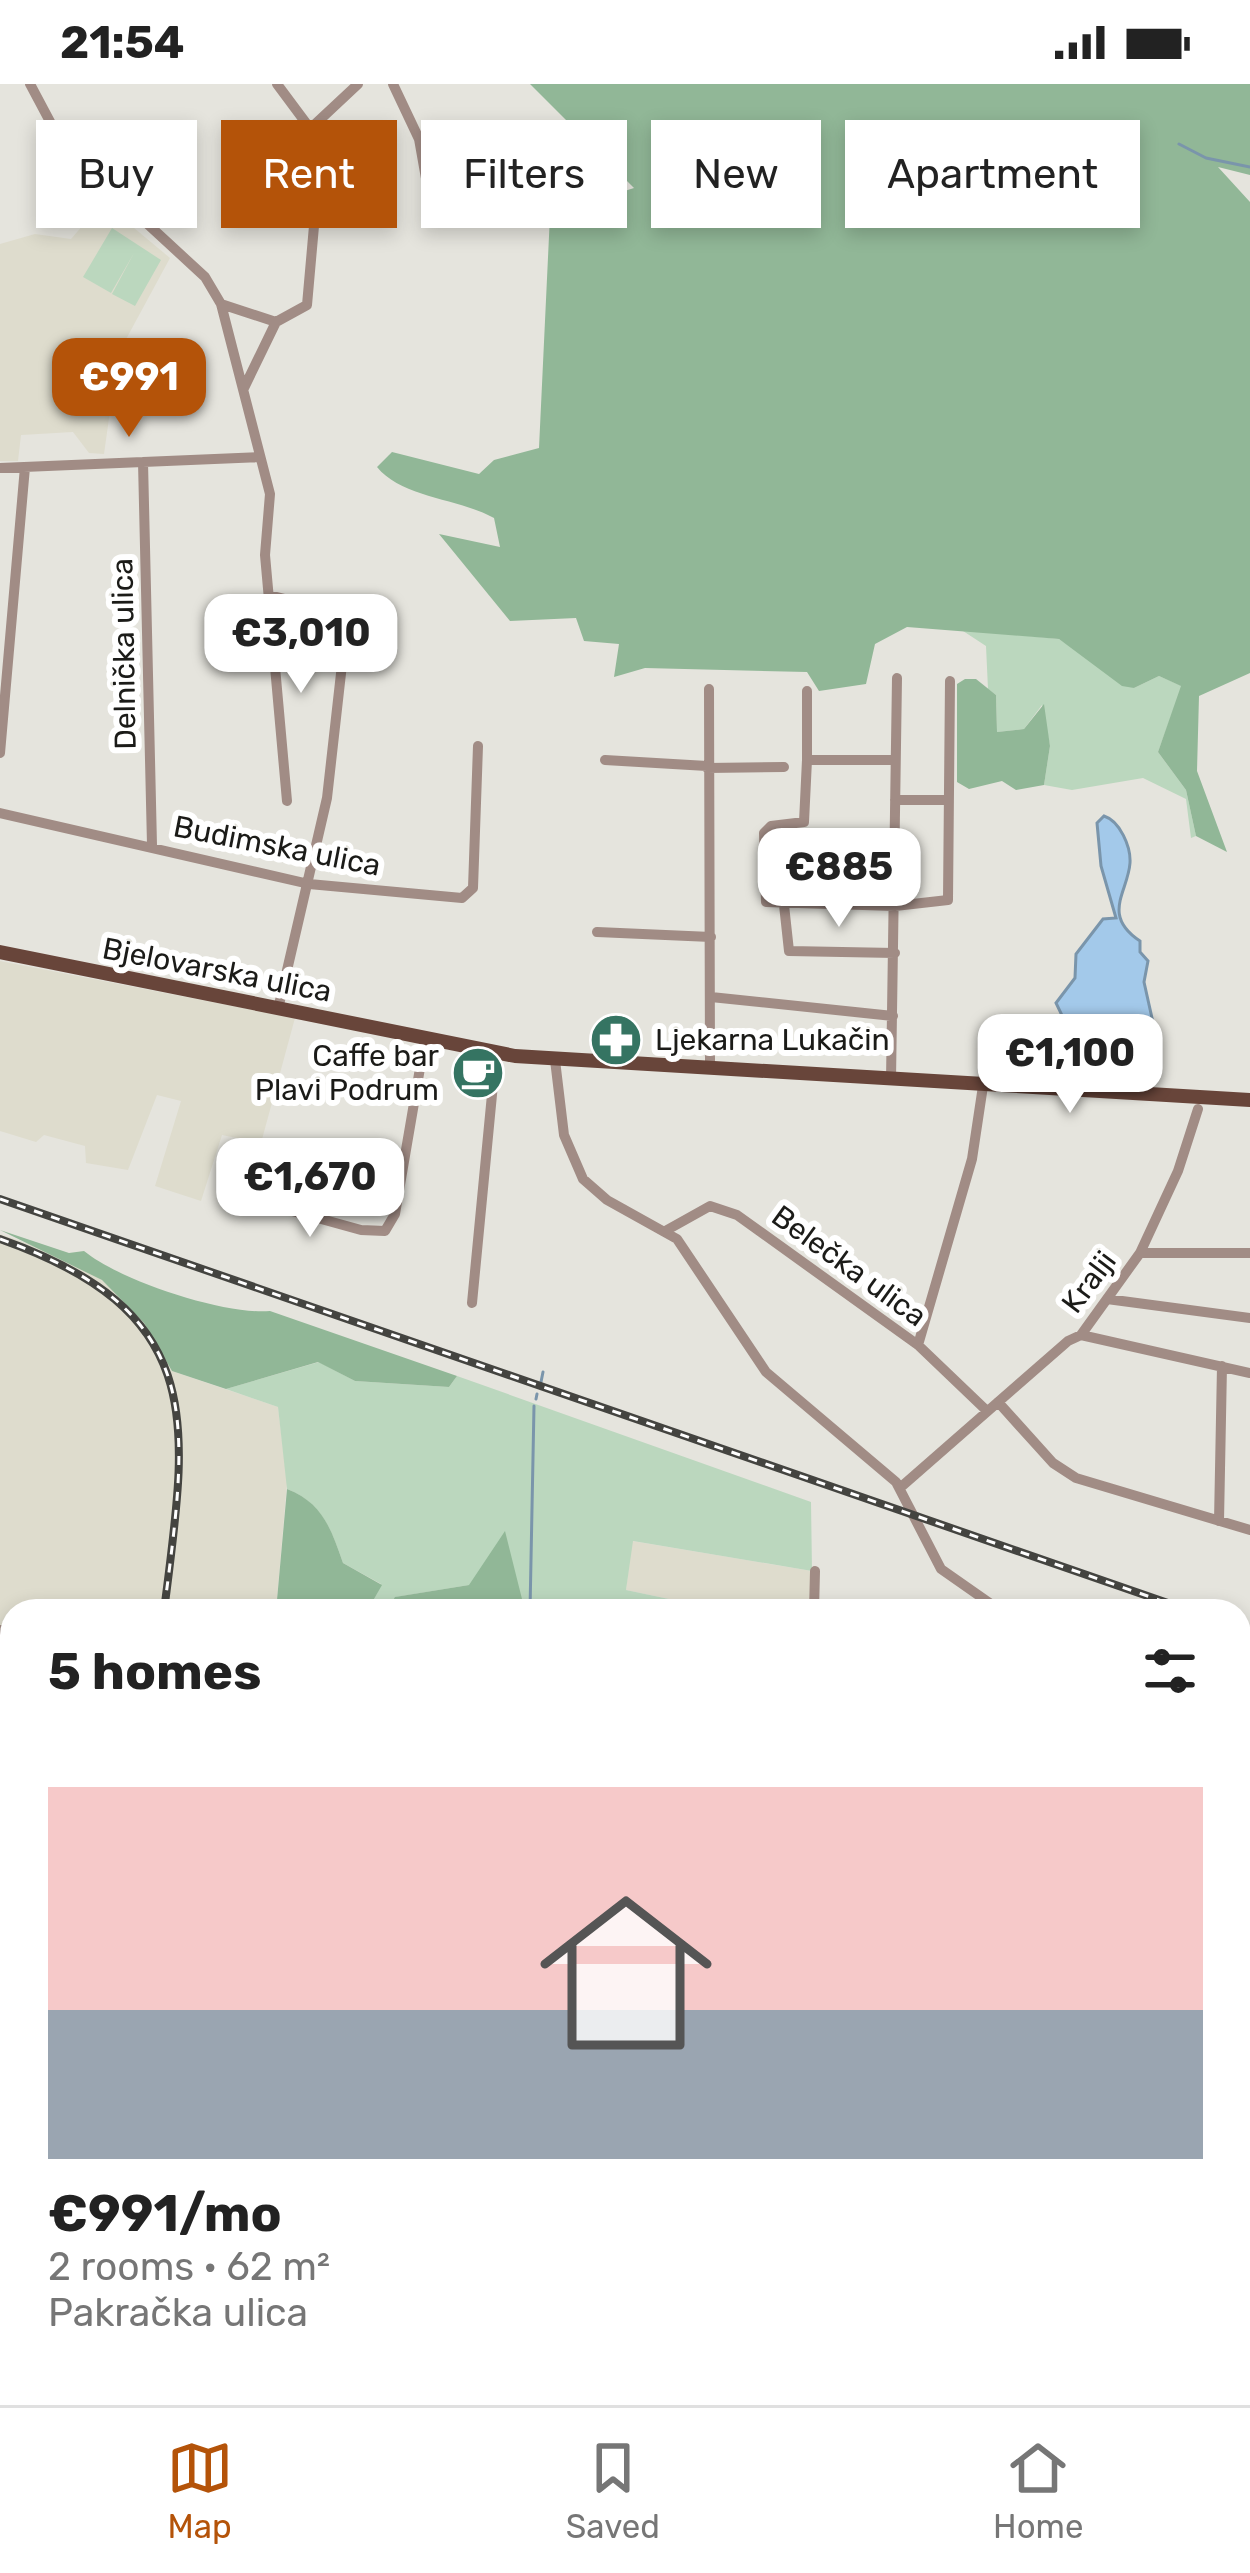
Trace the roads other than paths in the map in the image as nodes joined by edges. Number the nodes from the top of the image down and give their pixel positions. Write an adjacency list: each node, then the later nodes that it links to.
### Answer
1 (31, 84): 9 (street)
2 (277, 84): 5 (street)
3 (358, 84): 6 (street)
4 (394, 84): 7 (street)
5 (305, 120)
6 (320, 120)
7 (421, 150)
8 (314, 228): 10 (street)
9 (221, 304): 10 (street); 11 (street)
10 (276, 322): 11 (street)
11 (244, 388): 12 (street)
12 (260, 457): 13 (street); 16 (street)
13 (143, 463): 14 (street); 32 (street, Delnička ulica)
14 (25, 467): 15 (street); 22 (street)
15 (0, 468)
16 (269, 595): 30 (street); 33 (street)
17 (897, 678): 25 (street)
18 (950, 681): 29 (street)
19 (709, 689): 27 (street)
20 (807, 691): 24 (street)
21 (478, 746): 33 (street, Budimska ulica)
22 (0, 753)
23 (604, 760): 27 (street)
24 (807, 760): 25 (street); 34 (street)
25 (895, 760): 28 (street)
26 (784, 766): 27 (street)
27 (707, 767): 37 (street)
28 (895, 800): 29 (street); 35 (street)
29 (948, 800): 35 (street)
30 (287, 801)
31 (0, 813): 32 (street, Budimska ulica)
32 (152, 845): 33 (street, Budimska ulica)
33 (309, 884): 41 (street)
34 (784, 904): 35 (street); 39 (street)
35 (895, 906): 39 (street)
36 (597, 932): 37 (street)
37 (711, 937): 40 (street)
38 (0, 952): 41 (main road, Bjelovarska ulica)
39 (895, 953): 42 (street)
40 (711, 997): 42 (street); 46 (street)
41 (279, 1004): 43 (main road, Bjelovarska ulica)
42 (892, 1016): 47 (street)
43 (424, 1039): 44 (main road, Bjelovarska ulica); 51 (street)
44 (496, 1053): 45 (main road, Bjelovarska ulica); 56 (street)
45 (555, 1060): 46 (main road, Bjelovarska ulica); 52 (street)
46 (710, 1069): 47 (main road, Bjelovarska ulica)
47 (891, 1080): 48 (main road, Bjelovarska ulica)
48 (982, 1086): 49 (main road, Bjelovarska ulica); 59 (street)
49 (1250, 1100)
50 (1198, 1108): 53 (street, Kralji)
51 (238, 1196)
52 (667, 1230): 59 (street, Belečka ulica); 64 (street)
53 (1140, 1253): 54 (street); 55 (street, Kralji)
54 (1250, 1253)
55 (1107, 1299): 57 (street); 58 (street, Kralji)
56 (472, 1303)
57 (1250, 1318)
58 (1082, 1335): 60 (street); 62 (street, Kralji)
59 (918, 1345): 63 (street, Belečka ulica)
60 (1222, 1366): 61 (street); 65 (street)
61 (1250, 1372)
62 (998, 1402): 63 (street, Kralji); 65 (street)
63 (987, 1411): 64 (street, Kralji)
64 (902, 1487): 69 (street)
65 (1219, 1521): 66 (street)
66 (1250, 1531)
67 (815, 1571): 68 (street)
68 (814, 1599)
69 (984, 1599)

